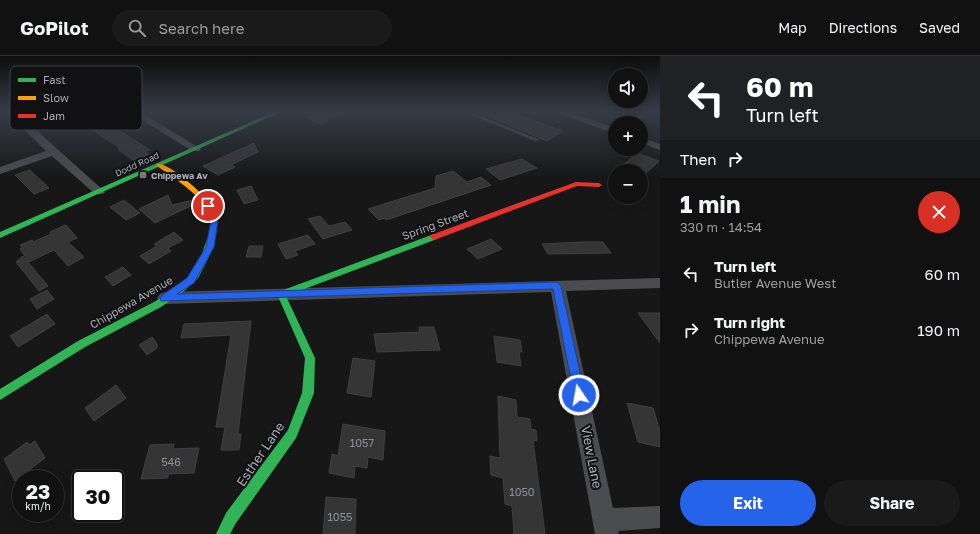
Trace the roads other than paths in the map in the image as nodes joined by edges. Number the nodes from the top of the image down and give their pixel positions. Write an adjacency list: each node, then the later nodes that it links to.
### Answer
1 (34, 133): 9 (street)
2 (170, 133): 8 (street)
3 (231, 133): 8 (street, Dodd Road)
4 (520, 133): 5 (lane)
5 (537, 140)
6 (648, 143): 7 (street)
7 (660, 147)
8 (196, 149): 10 (street, Dodd Road)
9 (52, 152): 11 (street); 13 (street)
10 (159, 165): 13 (street, Dodd Road); 18 (street, Chippewa Avenue)
11 (0, 171)
12 (599, 185): 17 (street, Spring Street)
13 (99, 192): 14 (street, Dodd Road)
14 (0, 235)
15 (660, 283): 16 (street)
16 (557, 286): 17 (street); 21 (street, View Lane)
17 (281, 294): 18 (street); 22 (street, Esther Lane)
18 (165, 298): 19 (street, Chippewa Avenue)
19 (0, 396)
20 (660, 517): 21 (street)
21 (606, 527)
22 (223, 534)

